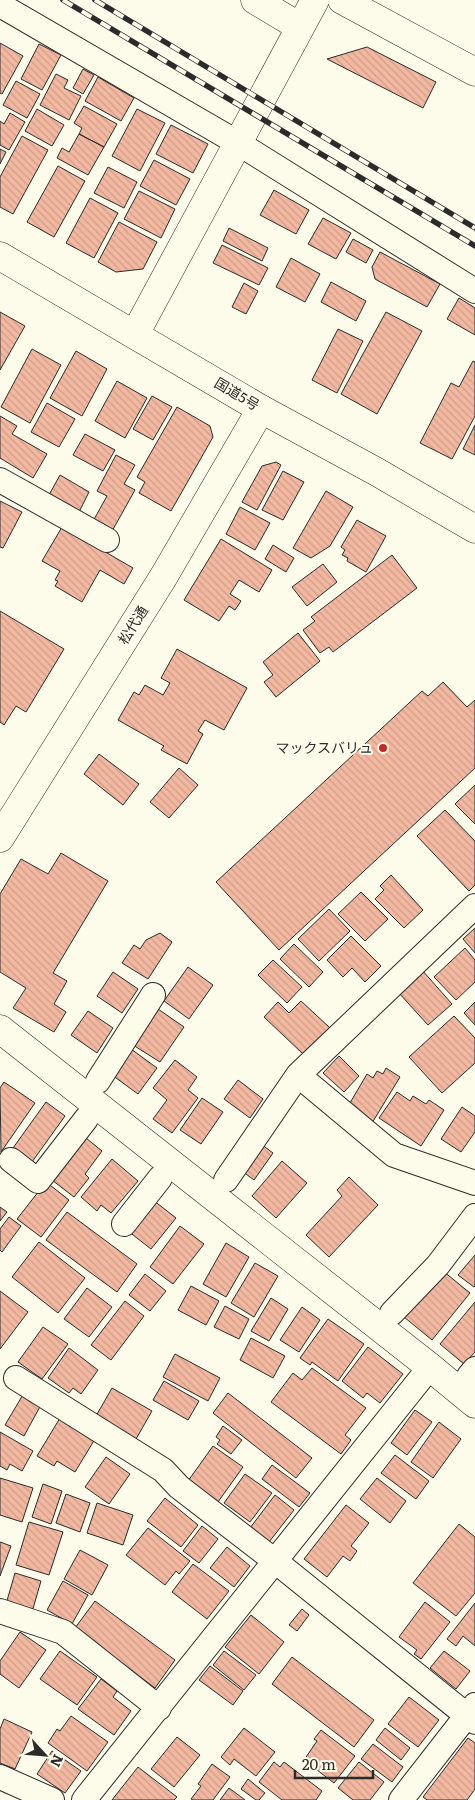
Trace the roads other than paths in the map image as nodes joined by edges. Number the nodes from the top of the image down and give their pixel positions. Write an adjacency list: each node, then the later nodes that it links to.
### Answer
1 (255, 0): 5 (main road)
2 (315, 0): 5 (main road)
3 (342, 0): 6 (main road)
4 (0, 5): 7 (street)
5 (300, 27): 7 (main road)
6 (475, 72)
7 (238, 143): 9 (street); 10 (main road)
8 (0, 256): 10 (main road, 国道5号)
9 (475, 291)
10 (135, 334): 11 (main road, 国道5号)
11 (261, 409): 13 (main road, 国道5号); 15 (main road, 松代通)
12 (0, 480): 14 (street)
13 (475, 529)
14 (107, 540)
15 (0, 838)
16 (475, 906): 19 (street)
17 (153, 995): 20 (street)
18 (0, 1029): 29 (main road)
19 (298, 1075): 24 (street); 25 (street)
20 (98, 1081)
21 (86, 1119): 22 (street)
22 (11, 1160)
23 (160, 1178): 27 (street)
24 (226, 1180)
25 (475, 1183)
26 (475, 1216): 28 (street)
27 (124, 1224)
28 (392, 1313)
29 (430, 1366): 31 (main road); 32 (street)
30 (16, 1378): 32 (street)
31 (475, 1404)
32 (275, 1561): 34 (street); 35 (street)
33 (0, 1611): 34 (street)
34 (159, 1708): 38 (street)
35 (472, 1714): 39 (street)
36 (0, 1777): 37 (street)
37 (52, 1800)
38 (84, 1800)
39 (401, 1800)

